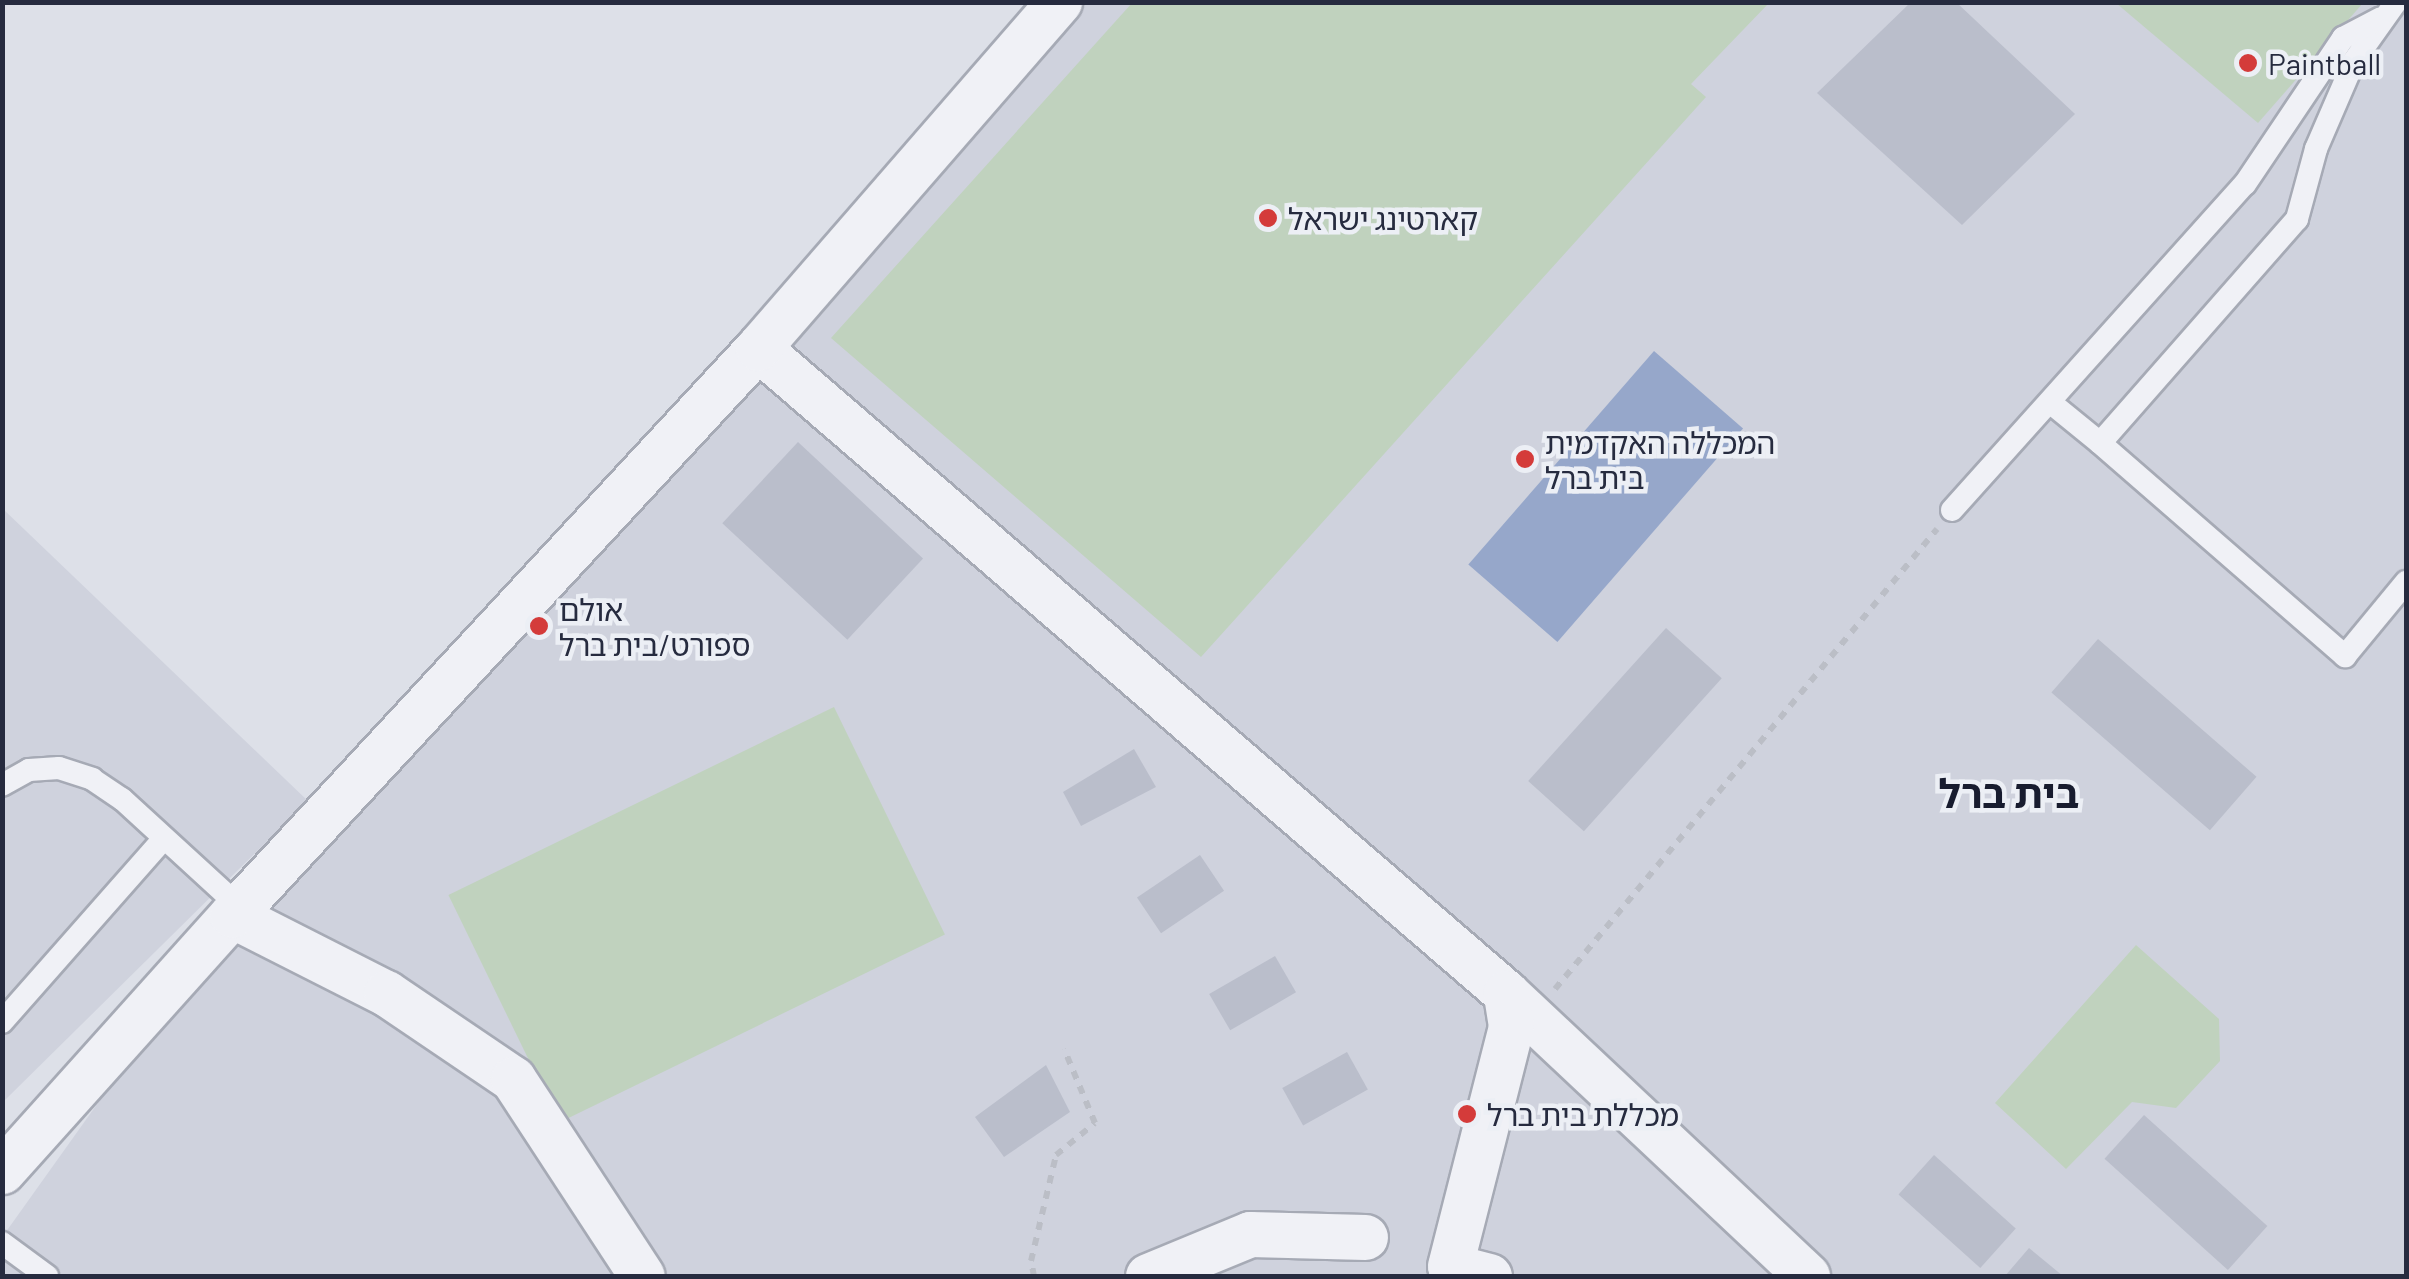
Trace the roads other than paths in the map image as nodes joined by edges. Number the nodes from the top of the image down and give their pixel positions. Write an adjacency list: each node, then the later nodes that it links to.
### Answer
1 (1059, 2): 3 (street)
2 (2389, 10): 4 (lane); 5 (lane)
3 (758, 348): 10 (street); 11 (street)
4 (2051, 403): 5 (lane); 6 (lane)
5 (2100, 443): 7 (lane)
6 (1952, 510)
7 (2406, 582)
8 (2, 785): 9 (lane)
9 (164, 838): 10 (lane); 12 (lane)
10 (236, 911): 13 (street); 18 (street)
11 (1518, 1004): 16 (street); 20 (street)
12 (2, 1022)
13 (2, 1171)
14 (1365, 1238): 19 (street)
15 (2, 1243): 17 (lane)
16 (1784, 1267)
17 (47, 1276)
18 (642, 1276)
19 (1148, 1276)
20 (1489, 1276)

